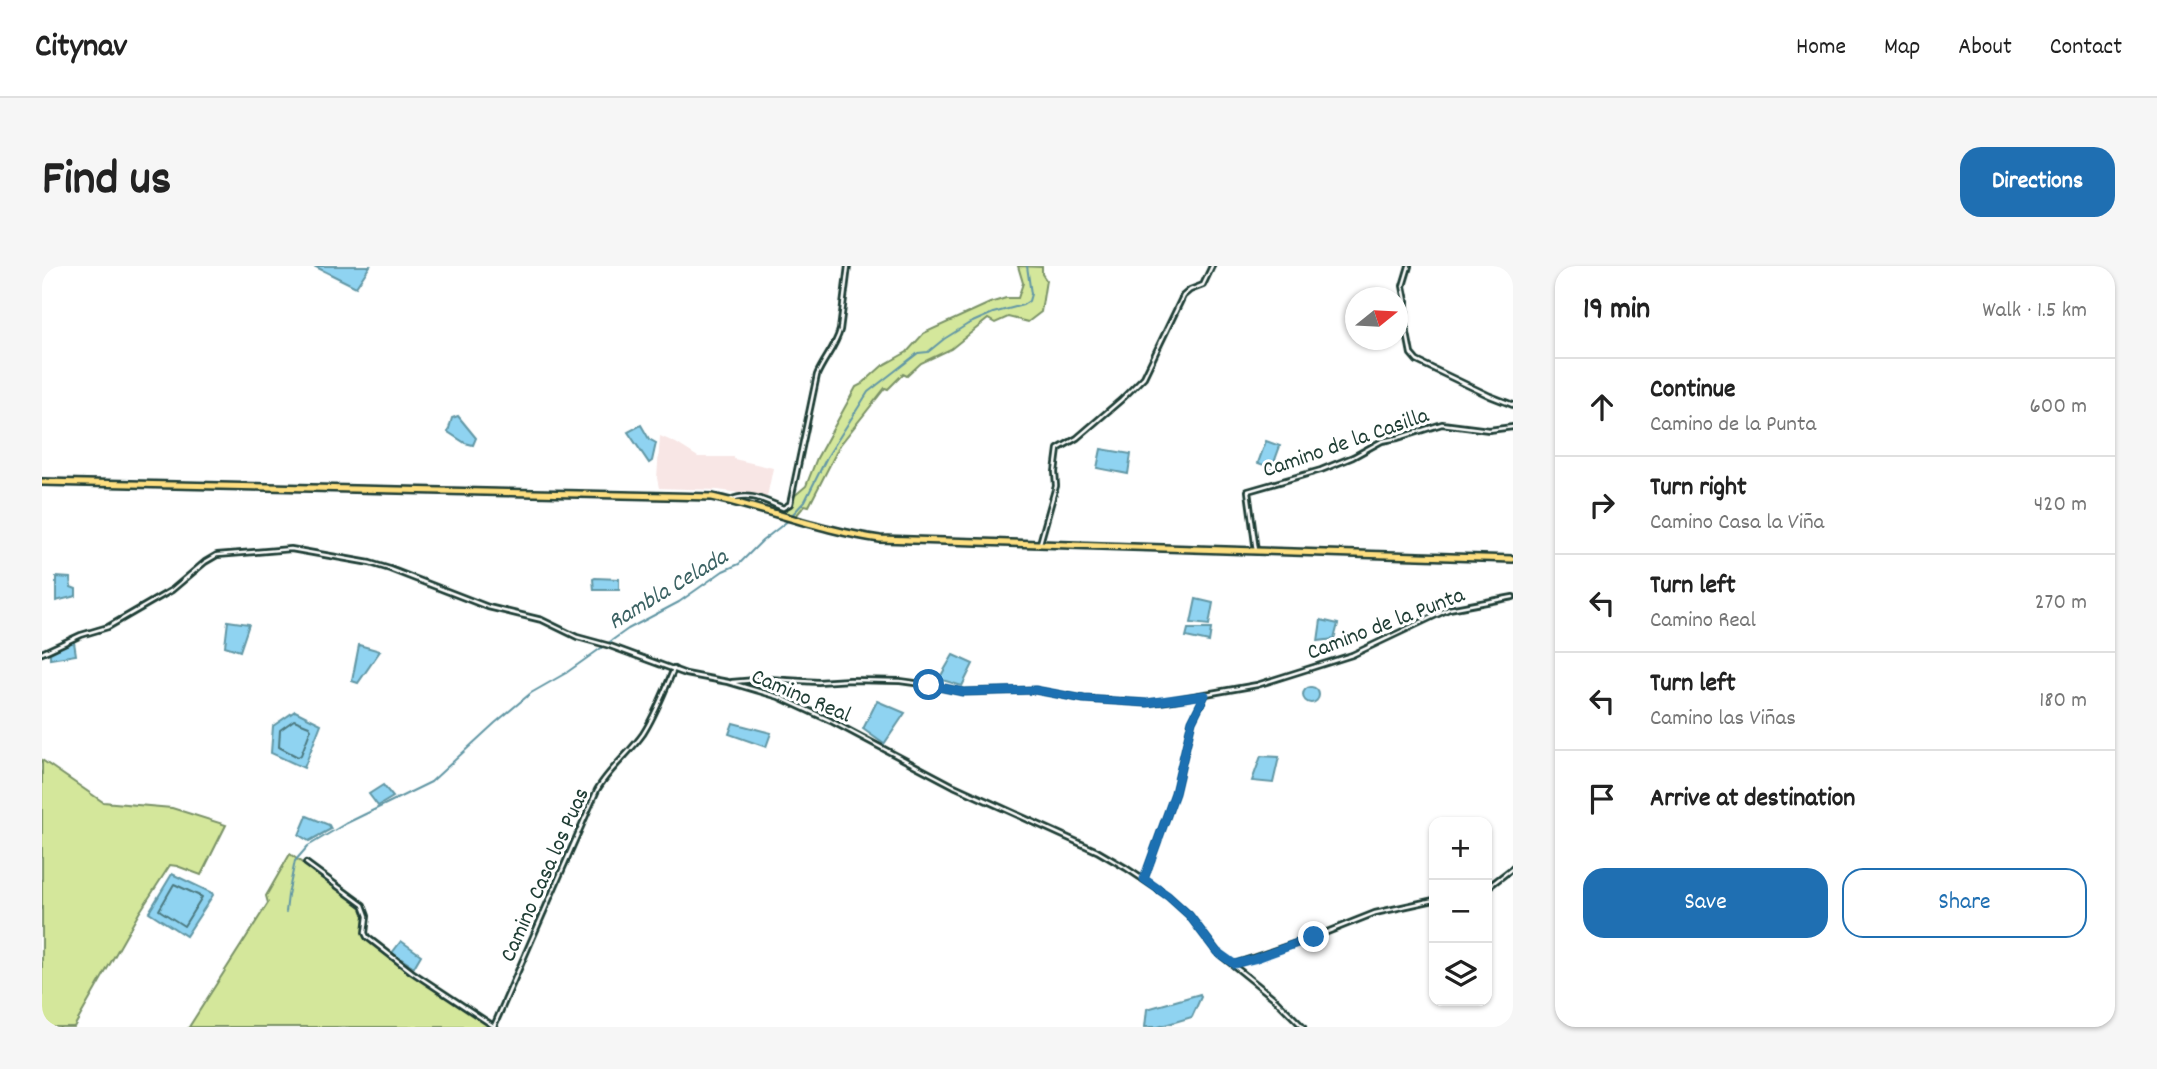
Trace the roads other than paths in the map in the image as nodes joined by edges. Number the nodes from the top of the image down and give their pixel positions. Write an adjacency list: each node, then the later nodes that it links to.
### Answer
1 (848, 266): 7 (street)
2 (1212, 266): 8 (street)
3 (1409, 266): 4 (street)
4 (1513, 405)
5 (1513, 427): 9 (street, Camino de la Casilla)
6 (42, 482): 7 (main road)
7 (730, 501): 8 (main road)
8 (1040, 545): 9 (main road)
9 (1256, 551): 10 (main road)
10 (1513, 559)
11 (1513, 597): 15 (street, Camino de la Punta)
12 (42, 653): 13 (street, Camino Real)
13 (674, 669): 14 (street, Camino Real); 22 (street, Camino Casa los Puas)
14 (728, 682): 15 (street, Camino de la Punta); 18 (street, Camino Real)
15 (1205, 695): 18 (street)
16 (306, 863): 22 (street)
17 (1513, 869): 19 (street)
18 (1144, 879): 21 (street, Camino Real)
19 (1492, 884)
20 (1429, 901): 21 (street)
21 (1234, 964): 23 (street, Camino Real)
22 (494, 1027)
23 (1303, 1027)

